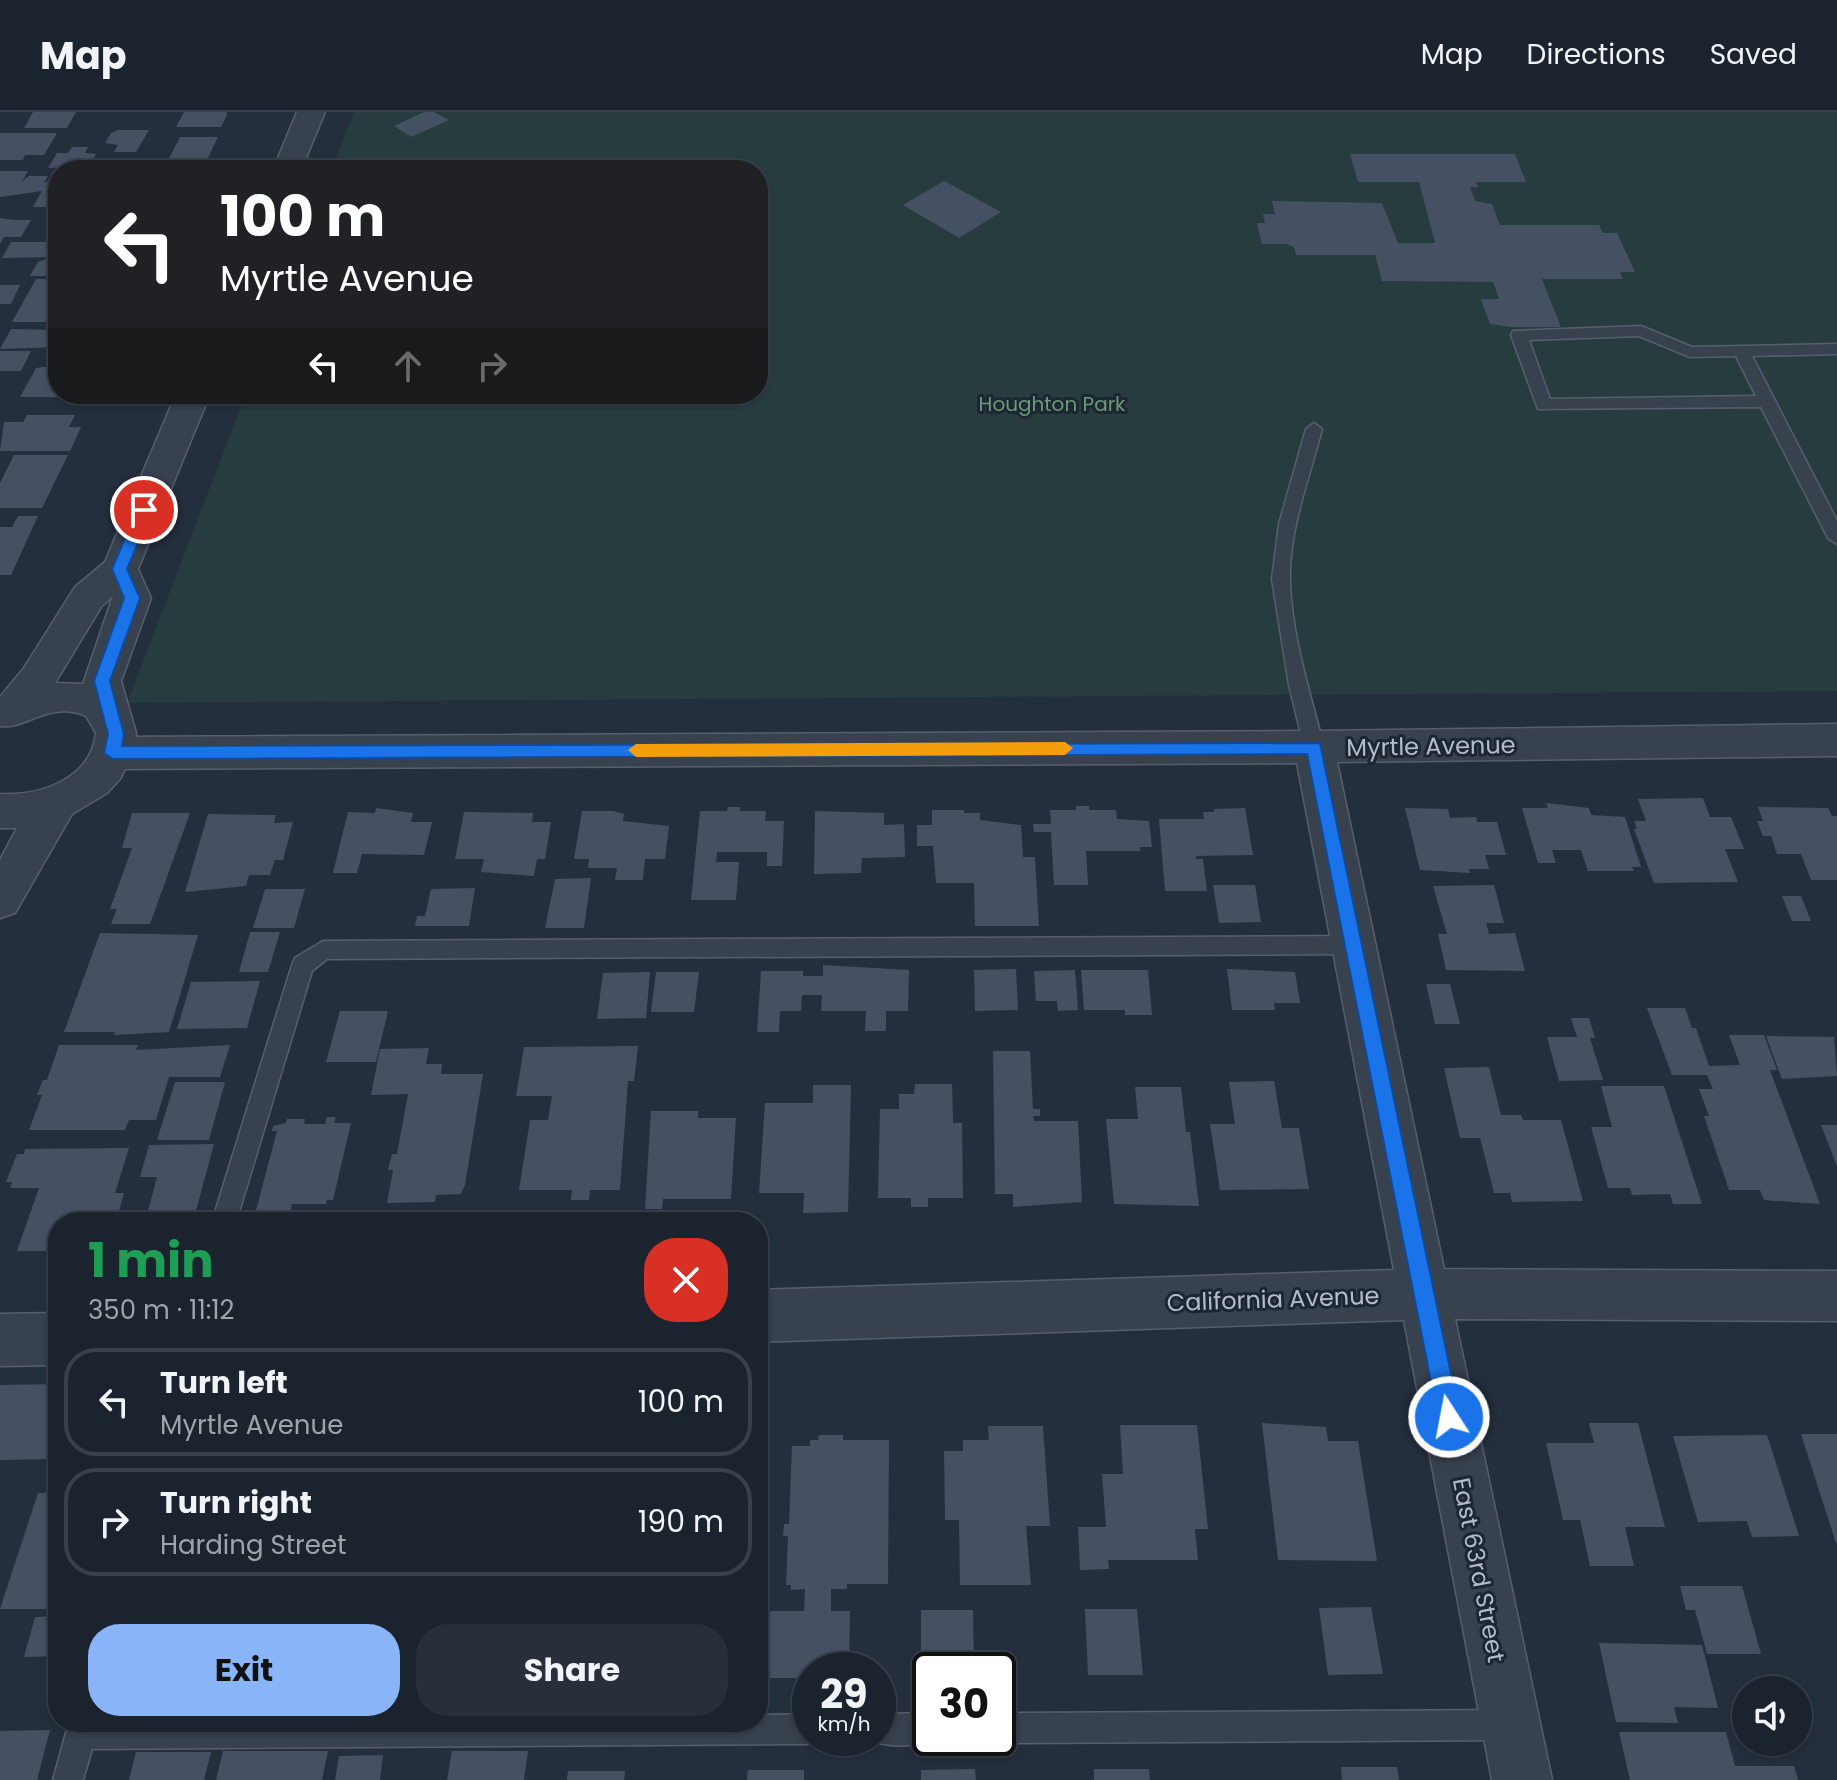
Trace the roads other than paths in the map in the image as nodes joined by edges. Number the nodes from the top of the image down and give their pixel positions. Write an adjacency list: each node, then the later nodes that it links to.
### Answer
1 (311, 112): 2 (street)
2 (291, 160)
3 (1837, 349): 4 (lane)
4 (1741, 351): 5 (lane); 5 (lane)
5 (1767, 401): 8 (lane)
6 (189, 404): 9 (street)
7 (1314, 429): 13 (lane)
8 (1837, 538)
9 (120, 569): 10 (street); 11 (street)
10 (7, 712): 11 (street)
11 (112, 735): 13 (street, Myrtle Avenue); 14 (street)
12 (1837, 740): 13 (street, Myrtle Avenue)
13 (1314, 747): 17 (street, East 63rd Street)
14 (57, 803): 15 (street); 16 (street)
15 (0, 811)
16 (0, 900)
17 (1354, 945): 18 (lane); 19 (street, East 63rd Street)
18 (227, 1212)
19 (1424, 1294): 20 (street, California Avenue); 21 (street, California Avenue); 24 (street, East 63rd Street)
20 (1837, 1296)
21 (768, 1316)
22 (48, 1339): 23 (street)
23 (0, 1340)
24 (1511, 1725): 25 (lane); 30 (street, East 63rd Street)
25 (1016, 1728)
26 (768, 1729): 27 (lane)
27 (792, 1729)
28 (81, 1732): 29 (lane)
29 (68, 1780)
30 (1522, 1780)

